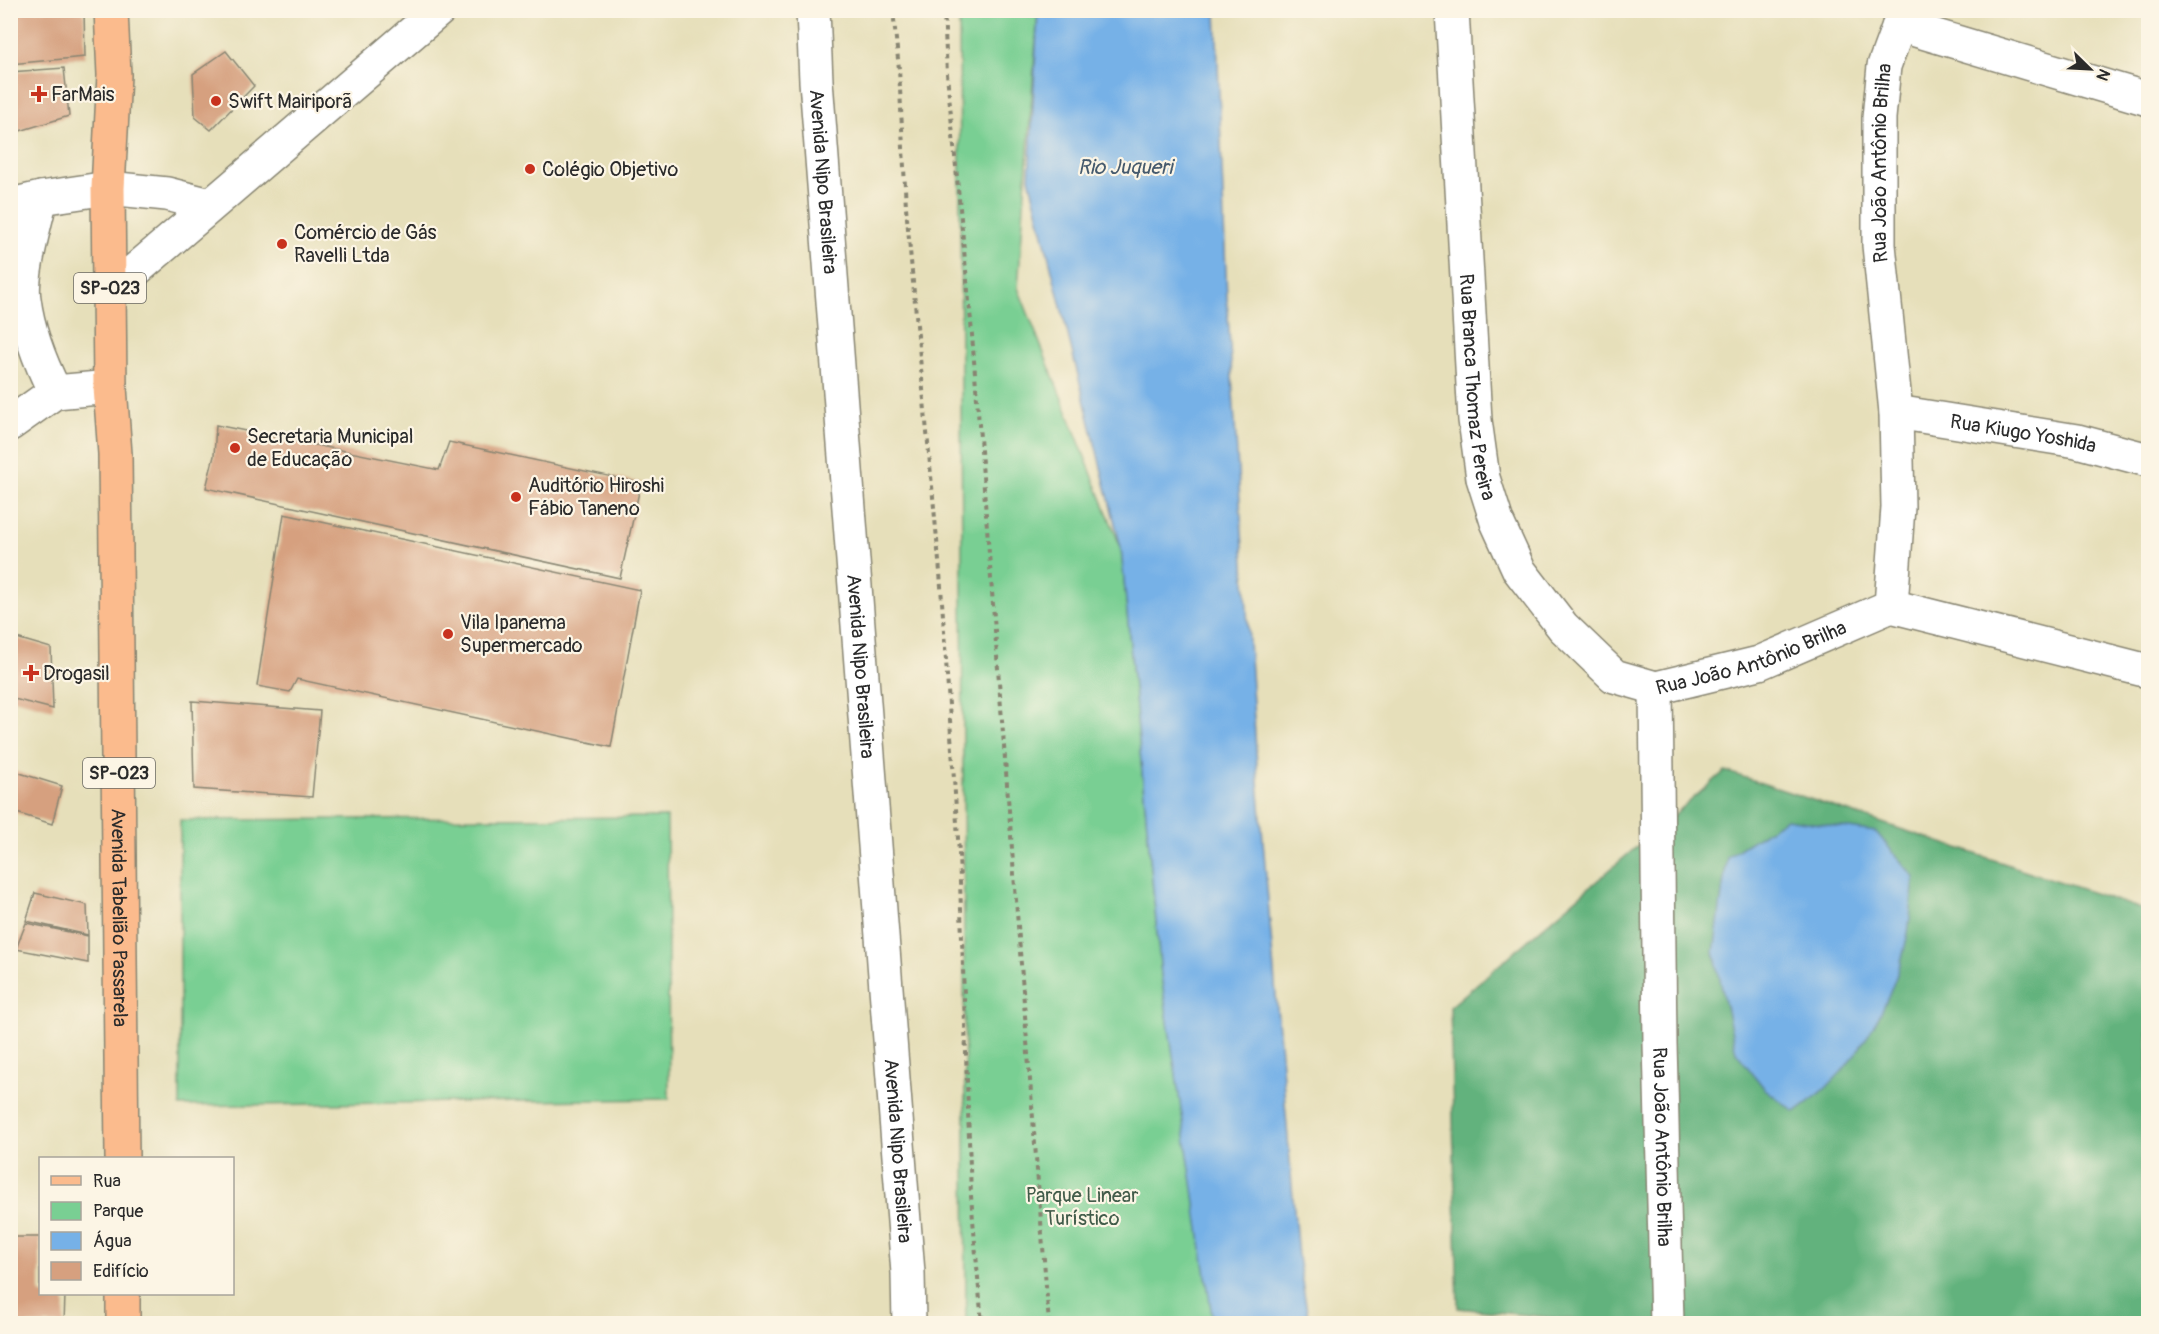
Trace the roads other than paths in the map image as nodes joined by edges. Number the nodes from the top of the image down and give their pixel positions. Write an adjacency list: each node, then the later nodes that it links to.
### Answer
1 (111, 10): 7 (main road, SP-023)
2 (439, 10): 9 (street)
3 (813, 10): 23 (street, Avenida Nipo Brasileira)
4 (1452, 10): 19 (street, Rua Branca Thomaz Pereira)
5 (1904, 18): 6 (street); 14 (street, Rua João Antônio Brilha)
6 (2148, 99)
7 (108, 188): 8 (street); 9 (street); 11 (main road, SP-023)
8 (26, 201): 10 (street)
9 (210, 205): 11 (street)
10 (17, 292): 13 (street)
11 (110, 292): 12 (main road, SP-023)
12 (110, 387): 13 (street); 20 (main road, Avenida Tabelião Passarela / SP-023)
13 (55, 392): 15 (street)
14 (1896, 412): 16 (street, Rua Kiugo Yoshida); 17 (street, Rua João Antônio Brilha)
15 (10, 424)
16 (2148, 459)
17 (1891, 606): 18 (street); 19 (street, Rua João Antônio Brilha)
18 (2148, 671)
19 (1656, 688): 24 (street, Rua João Antônio Brilha)
20 (122, 1157)
21 (123, 1295): 22 (main road)
22 (123, 1323)
23 (909, 1323)
24 (1667, 1323)

